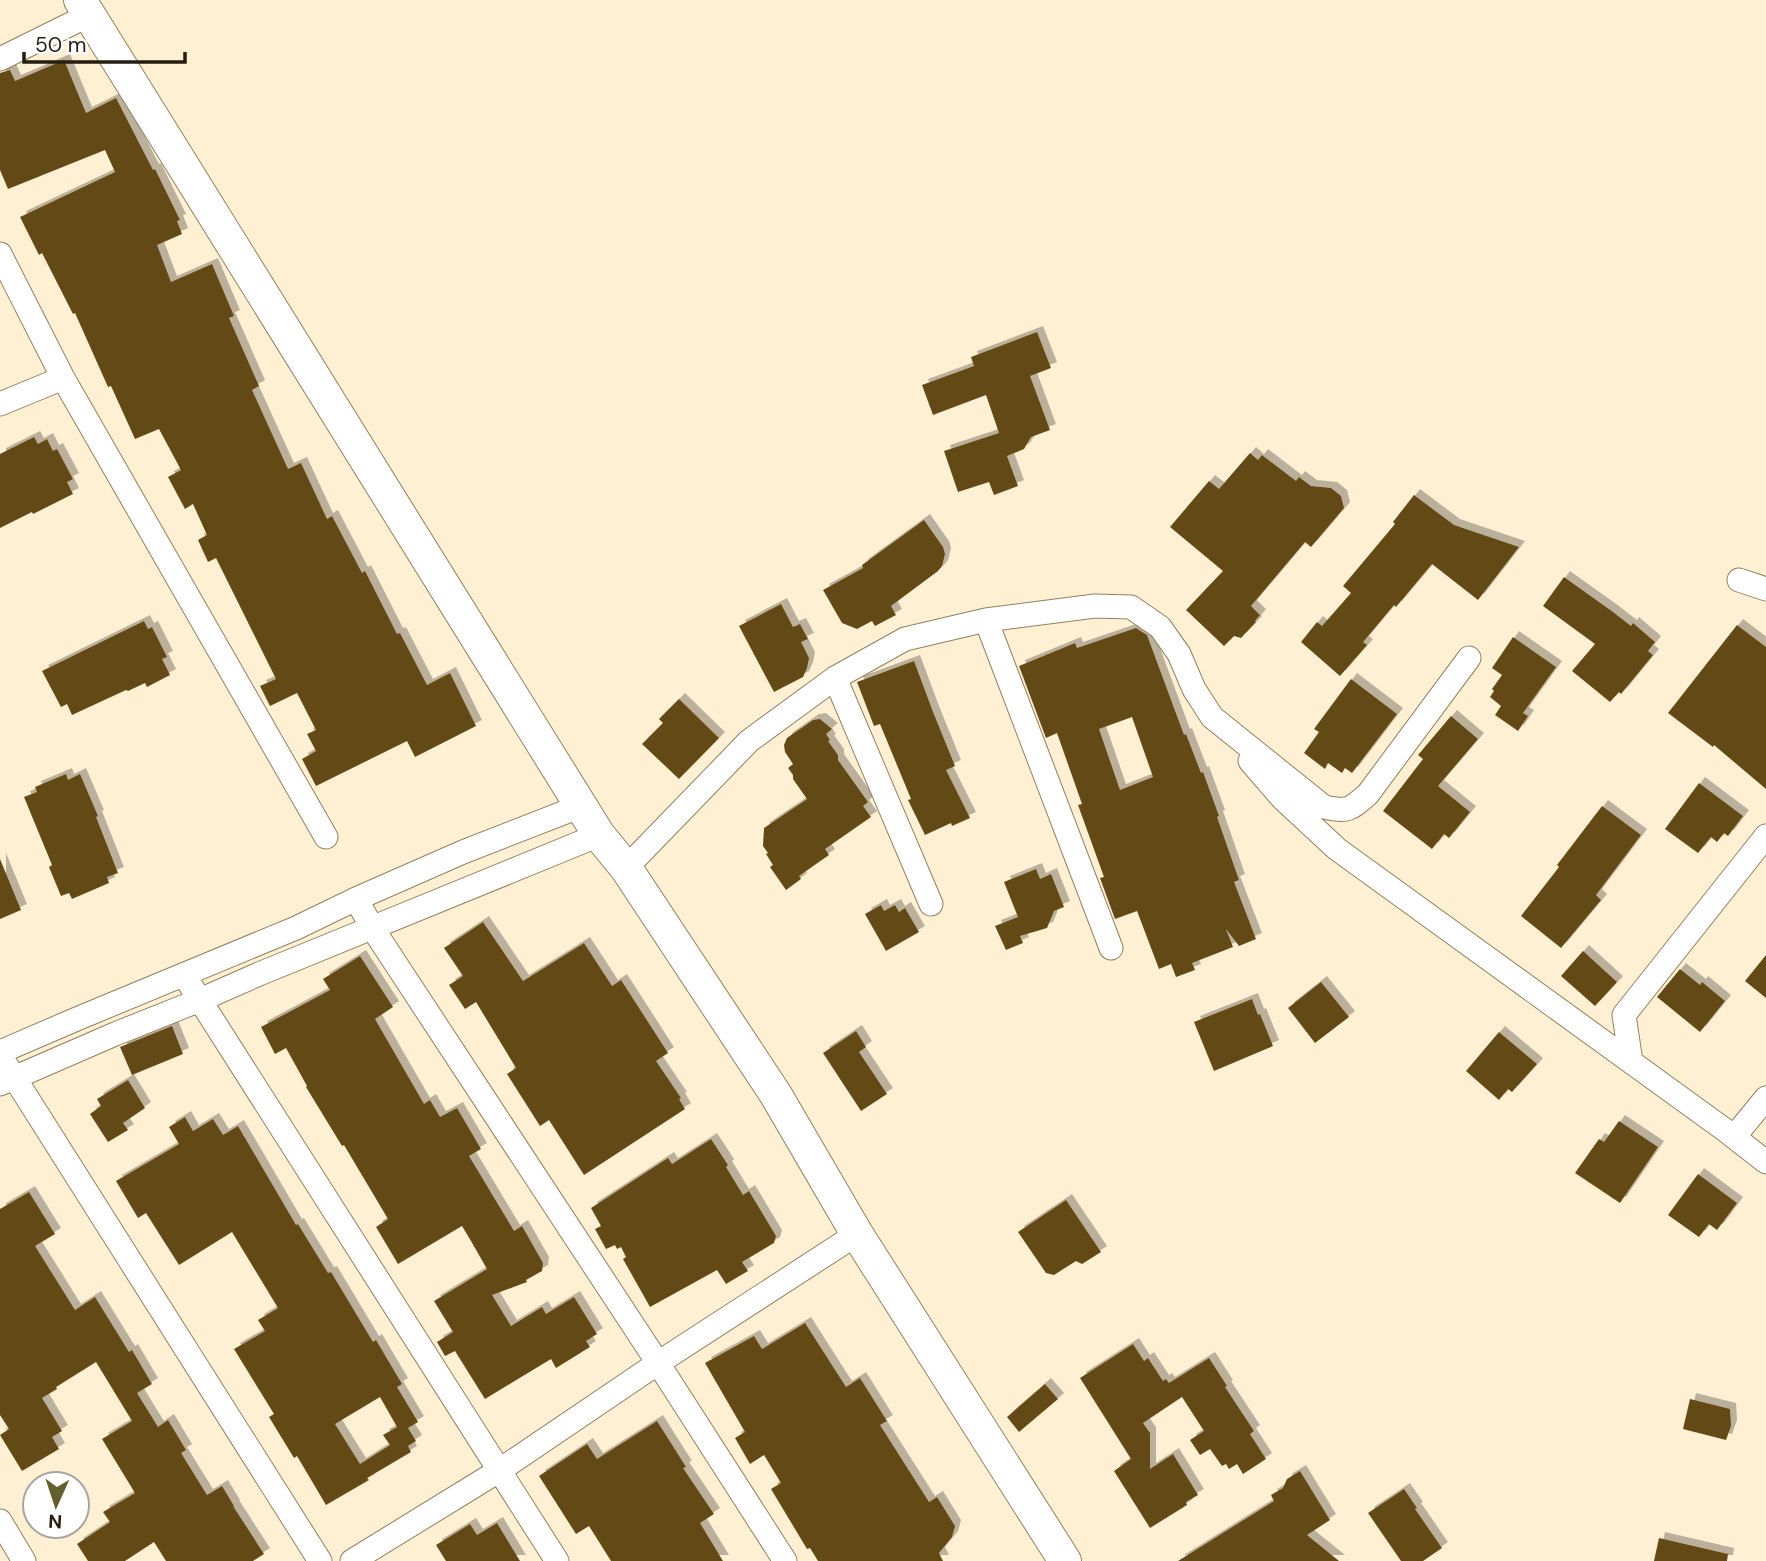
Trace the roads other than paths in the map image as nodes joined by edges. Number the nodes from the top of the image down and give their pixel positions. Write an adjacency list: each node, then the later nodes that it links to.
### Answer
1 (84, 8): 2 (street); 12 (street)
2 (0, 59)
3 (0, 254): 4 (street)
4 (63, 378): 5 (street); 15 (street)
5 (0, 404)
6 (1739, 580): 7 (street)
7 (1766, 589)
8 (986, 620): 10 (street); 11 (street); 20 (street)
9 (1469, 658): 11 (street)
10 (835, 678): 16 (street); 18 (street)
11 (1212, 718): 24 (street)
12 (581, 806): 13 (street); 17 (street)
13 (599, 835): 16 (street); 19 (street)
14 (1766, 836): 24 (street)
15 (326, 837)
16 (626, 869): 29 (street)
17 (356, 899): 19 (street); 21 (street)
18 (931, 904)
19 (373, 929): 22 (street); 30 (street)
20 (1111, 948)
21 (184, 975): 22 (street); 23 (street)
22 (200, 1000): 25 (street); 31 (street)
23 (0, 1053): 25 (street)
24 (1631, 1062): 27 (street)
25 (8, 1081): 34 (street)
26 (1766, 1098): 27 (street)
27 (1734, 1137): 28 (street)
28 (1766, 1161)
29 (857, 1234): 30 (street); 38 (street)
30 (658, 1363): 31 (street); 37 (street)
31 (500, 1471): 35 (street); 36 (street)
32 (0, 1521): 33 (street)
33 (24, 1561)
34 (320, 1561)
35 (352, 1561)
36 (556, 1561)
37 (785, 1561)
38 (1065, 1561)

